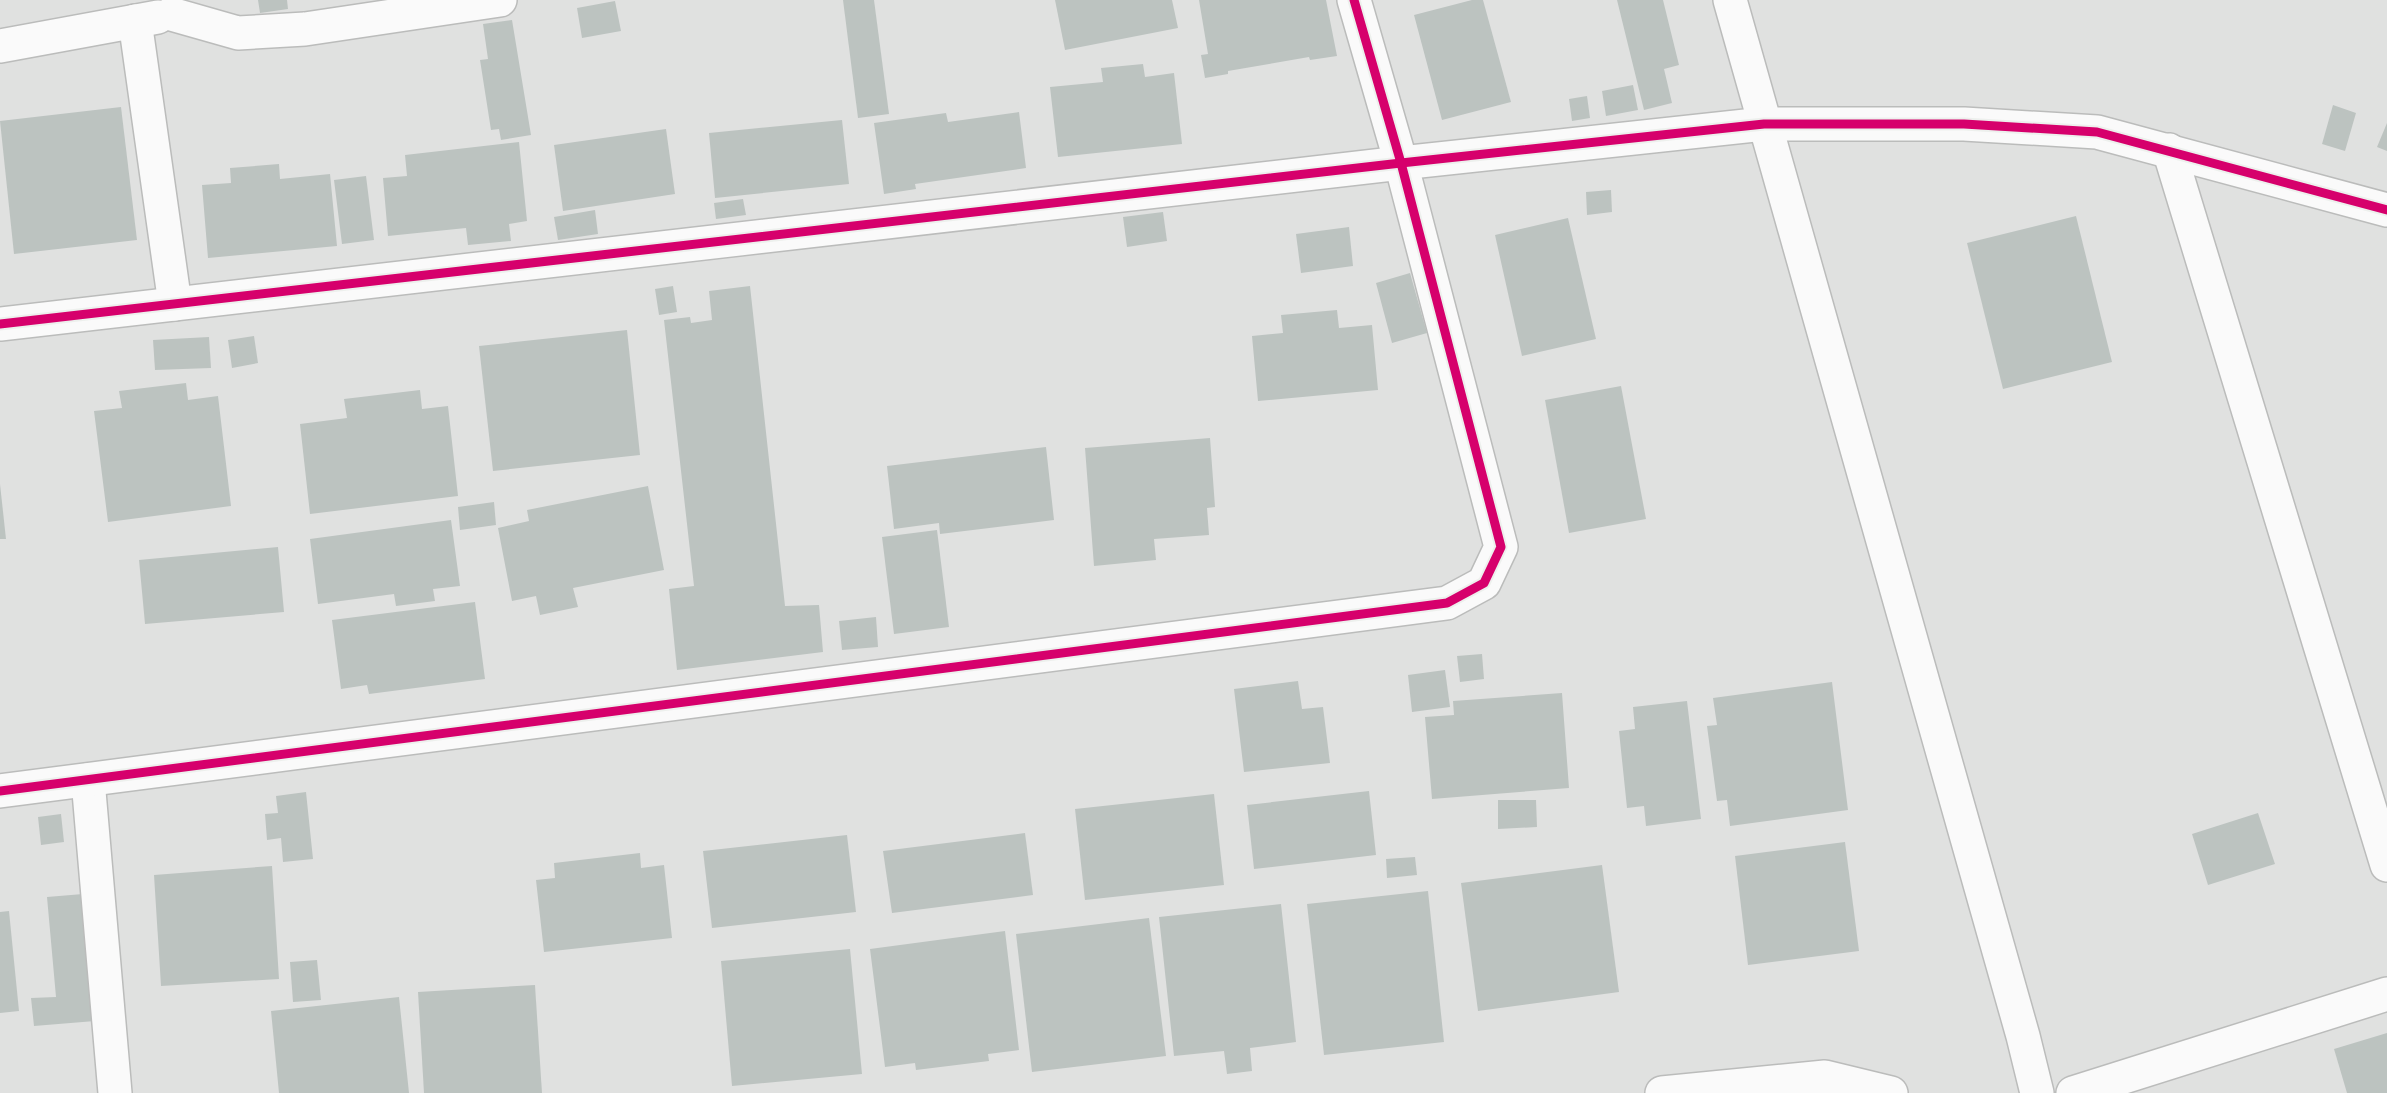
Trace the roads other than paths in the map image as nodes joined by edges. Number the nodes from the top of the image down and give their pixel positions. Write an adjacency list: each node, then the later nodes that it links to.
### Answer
1 (500, 0): 4 (street)
2 (1354, 0): 9 (street)
3 (1730, 0): 7 (street)
4 (179, 7): 5 (street)
5 (135, 21): 6 (street); 11 (street)
6 (0, 46)
7 (1764, 124): 8 (street); 9 (street); 21 (street)
8 (2169, 150): 10 (street); 15 (street)
9 (1401, 163): 11 (street); 13 (street)
10 (2387, 210)
11 (175, 304): 12 (street)
12 (0, 324)
13 (88, 780): 14 (street); 18 (street)
14 (0, 791)
15 (2380, 817): 16 (street)
16 (2387, 865)
17 (2387, 994): 22 (street)
18 (116, 1093)
19 (1662, 1093): 20 (street)
20 (1891, 1093)
21 (2037, 1093)
22 (2073, 1093)

